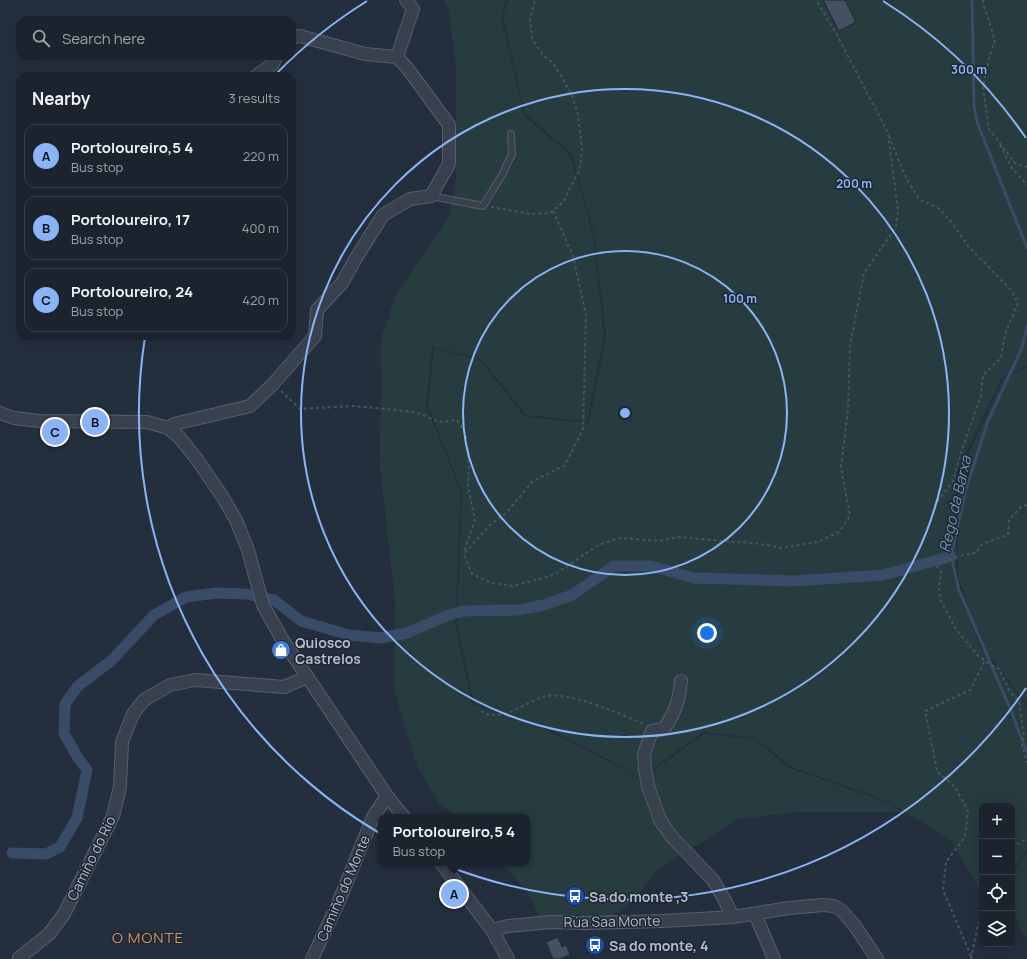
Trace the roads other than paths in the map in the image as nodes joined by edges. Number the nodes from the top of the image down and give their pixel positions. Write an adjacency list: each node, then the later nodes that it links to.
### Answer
1 (406, 0): 3 (street)
2 (296, 36): 3 (street)
3 (397, 58): 7 (street)
4 (274, 60): 5 (street)
5 (262, 72)
6 (511, 134): 7 (lane)
7 (431, 196): 9 (street)
8 (0, 413): 9 (street)
9 (168, 428): 10 (street)
10 (307, 677): 12 (street); 18 (street, Camiño do Río)
11 (681, 681): 16 (street)
12 (387, 796): 13 (street); 19 (street, Camiño do Monte)
13 (402, 814)
14 (443, 866): 17 (street)
15 (755, 914): 16 (street, Rúa Saa Monte); 21 (street); 22 (street, Rúa Saa Monte)
16 (733, 917): 17 (street, Rúa Saa Monte)
17 (492, 930): 20 (street)
18 (20, 958)
19 (312, 959)
20 (508, 959)
21 (774, 959)
22 (876, 959)

